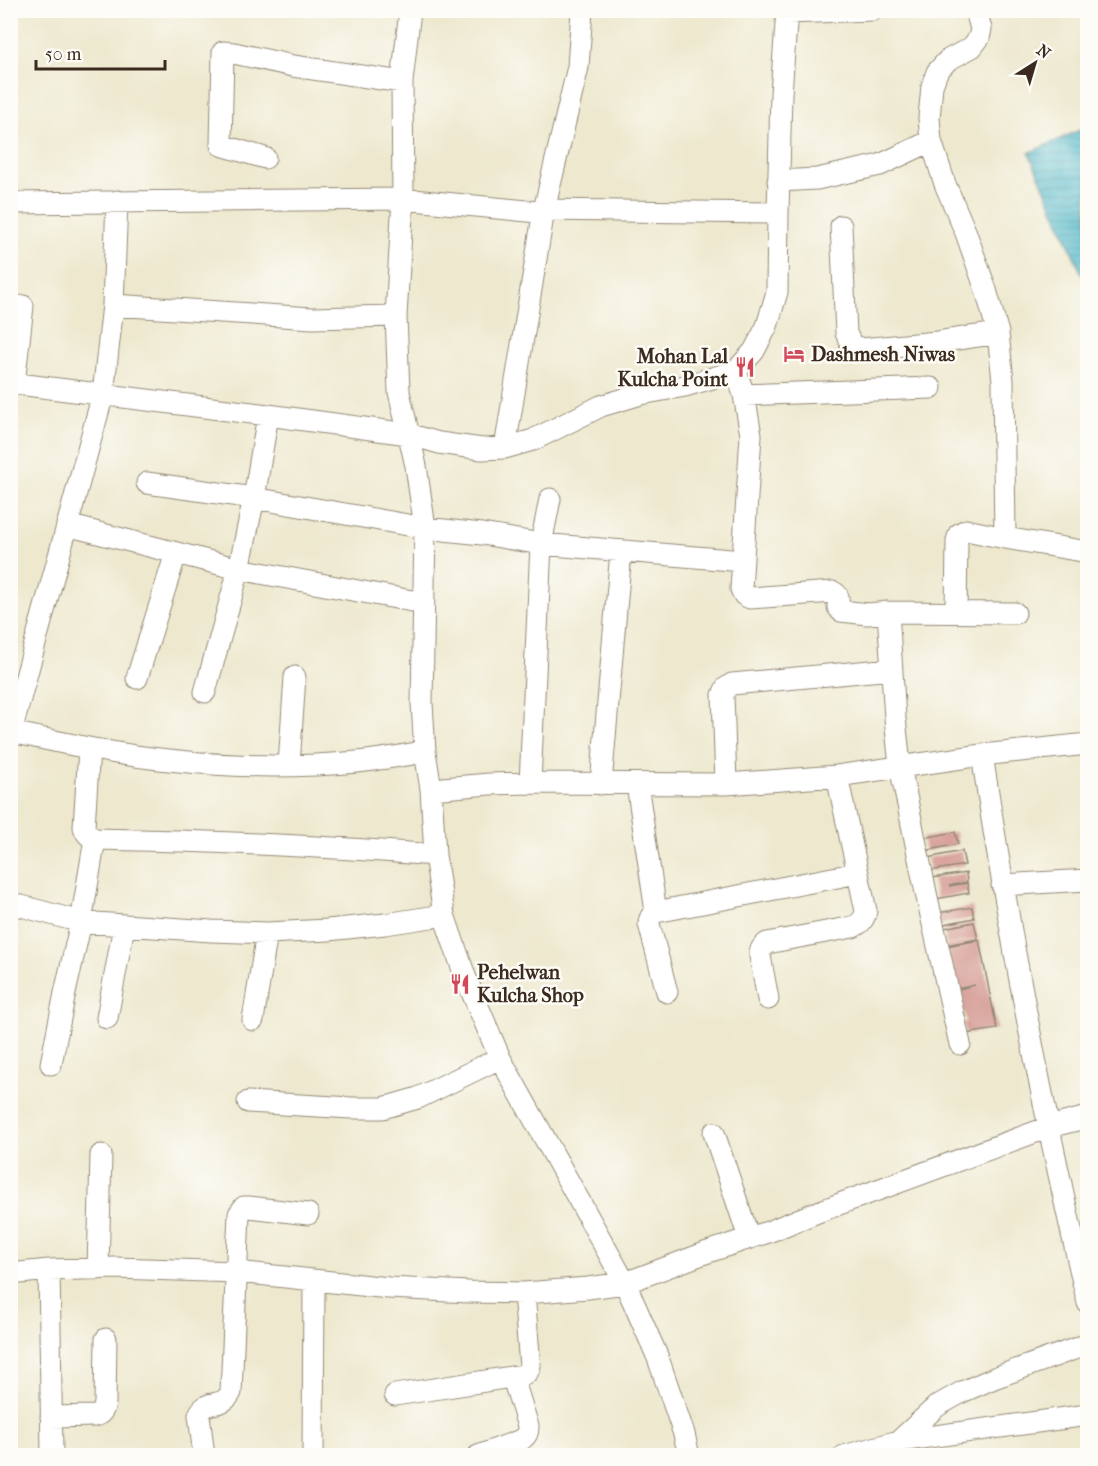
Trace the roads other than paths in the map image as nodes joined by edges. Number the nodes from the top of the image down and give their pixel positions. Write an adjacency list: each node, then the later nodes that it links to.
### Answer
1 (410, 10): 6 (street)
2 (582, 10): 13 (street)
3 (873, 10): 5 (street)
4 (976, 10): 7 (street)
5 (787, 12): 9 (street)
6 (402, 82): 8 (street); 10 (street)
7 (931, 141): 9 (street); 19 (street)
8 (265, 158)
9 (778, 182): 14 (street)
10 (403, 199): 11 (street); 13 (street); 18 (street)
11 (117, 201): 12 (street); 16 (street)
12 (10, 203)
13 (544, 210): 14 (street); 27 (street)
14 (778, 213): 20 (street)
15 (841, 226): 19 (street)
16 (113, 305): 18 (street); 23 (street)
17 (23, 306): 21 (street)
18 (396, 316): 26 (street)
19 (998, 333): 33 (street)
20 (736, 371): 24 (street); 27 (street)
21 (12, 384): 23 (street)
22 (931, 388): 24 (street)
23 (103, 394): 25 (street); 31 (street)
24 (744, 395): 38 (street)
25 (268, 415): 26 (street); 29 (street)
26 (408, 434): 27 (street); 32 (street)
27 (506, 448)
28 (147, 483): 29 (street)
29 (254, 498): 32 (street); 39 (street)
30 (550, 499): 34 (street)
31 (67, 525): 37 (street); 48 (street)
32 (425, 528): 34 (street); 40 (street)
33 (1005, 538): 36 (street); 42 (street)
34 (541, 544): 35 (street); 56 (street)
35 (621, 551): 38 (street); 57 (street)
36 (1088, 552)
37 (176, 553): 39 (street); 46 (street)
38 (743, 561): 41 (street)
39 (239, 568): 40 (street); 47 (street)
40 (423, 603): 51 (street)
41 (888, 612): 42 (street); 44 (street)
42 (956, 612): 43 (street)
43 (1015, 613)
44 (892, 669): 54 (street); 59 (street)
45 (295, 677): 53 (street)
46 (137, 678)
47 (205, 692)
48 (11, 733): 50 (street)
49 (1088, 744): 52 (street)
50 (89, 749): 53 (street); 61 (street)
51 (425, 752): 53 (street); 60 (street)
52 (982, 755): 54 (street); 65 (street)
53 (289, 765)
54 (900, 766): 55 (street); 76 (street)
55 (837, 776): 59 (street); 63 (street)
56 (531, 783): 57 (street); 60 (street)
57 (601, 784): 58 (street)
58 (637, 784): 59 (street); 67 (street)
59 (726, 784)
60 (432, 789): 62 (street)
61 (95, 838): 62 (street); 69 (street)
62 (435, 855): 68 (street)
63 (858, 873): 67 (street); 73 (street)
64 (1088, 880): 65 (street)
65 (1002, 885): 81 (street)
66 (10, 903): 69 (street)
67 (657, 912): 72 (street)
68 (444, 915): 71 (street); 77 (street)
69 (81, 922): 70 (street); 78 (street)
70 (124, 926): 71 (street); 74 (street)
71 (267, 933): 75 (street)
72 (667, 992)
73 (768, 999)
74 (107, 1017)
75 (253, 1020)
76 (960, 1044)
77 (500, 1058): 79 (street); 91 (street)
78 (51, 1064)
79 (248, 1102)
80 (1088, 1117): 81 (street)
81 (1049, 1127): 85 (street); 93 (street)
82 (714, 1134): 85 (street)
83 (100, 1155): 86 (street)
84 (308, 1214): 88 (street)
85 (749, 1238): 91 (street)
86 (98, 1269): 87 (street); 88 (street)
87 (49, 1270): 89 (street); 99 (street)
88 (237, 1272): 90 (street); 102 (street)
89 (10, 1274)
90 (315, 1281): 92 (street); 103 (street)
91 (625, 1283): 92 (street); 105 (street)
92 (524, 1293): 96 (street)
93 (1088, 1303)
94 (106, 1339): 99 (street)
95 (1088, 1344): 100 (street)
96 (513, 1378): 97 (street); 104 (street)
97 (395, 1395)
98 (1088, 1414): 100 (street)
99 (51, 1417): 101 (street)
100 (899, 1441): 106 (street)
101 (52, 1454)
102 (204, 1455)
103 (313, 1455)
104 (478, 1455)
105 (689, 1455)
106 (844, 1455)

